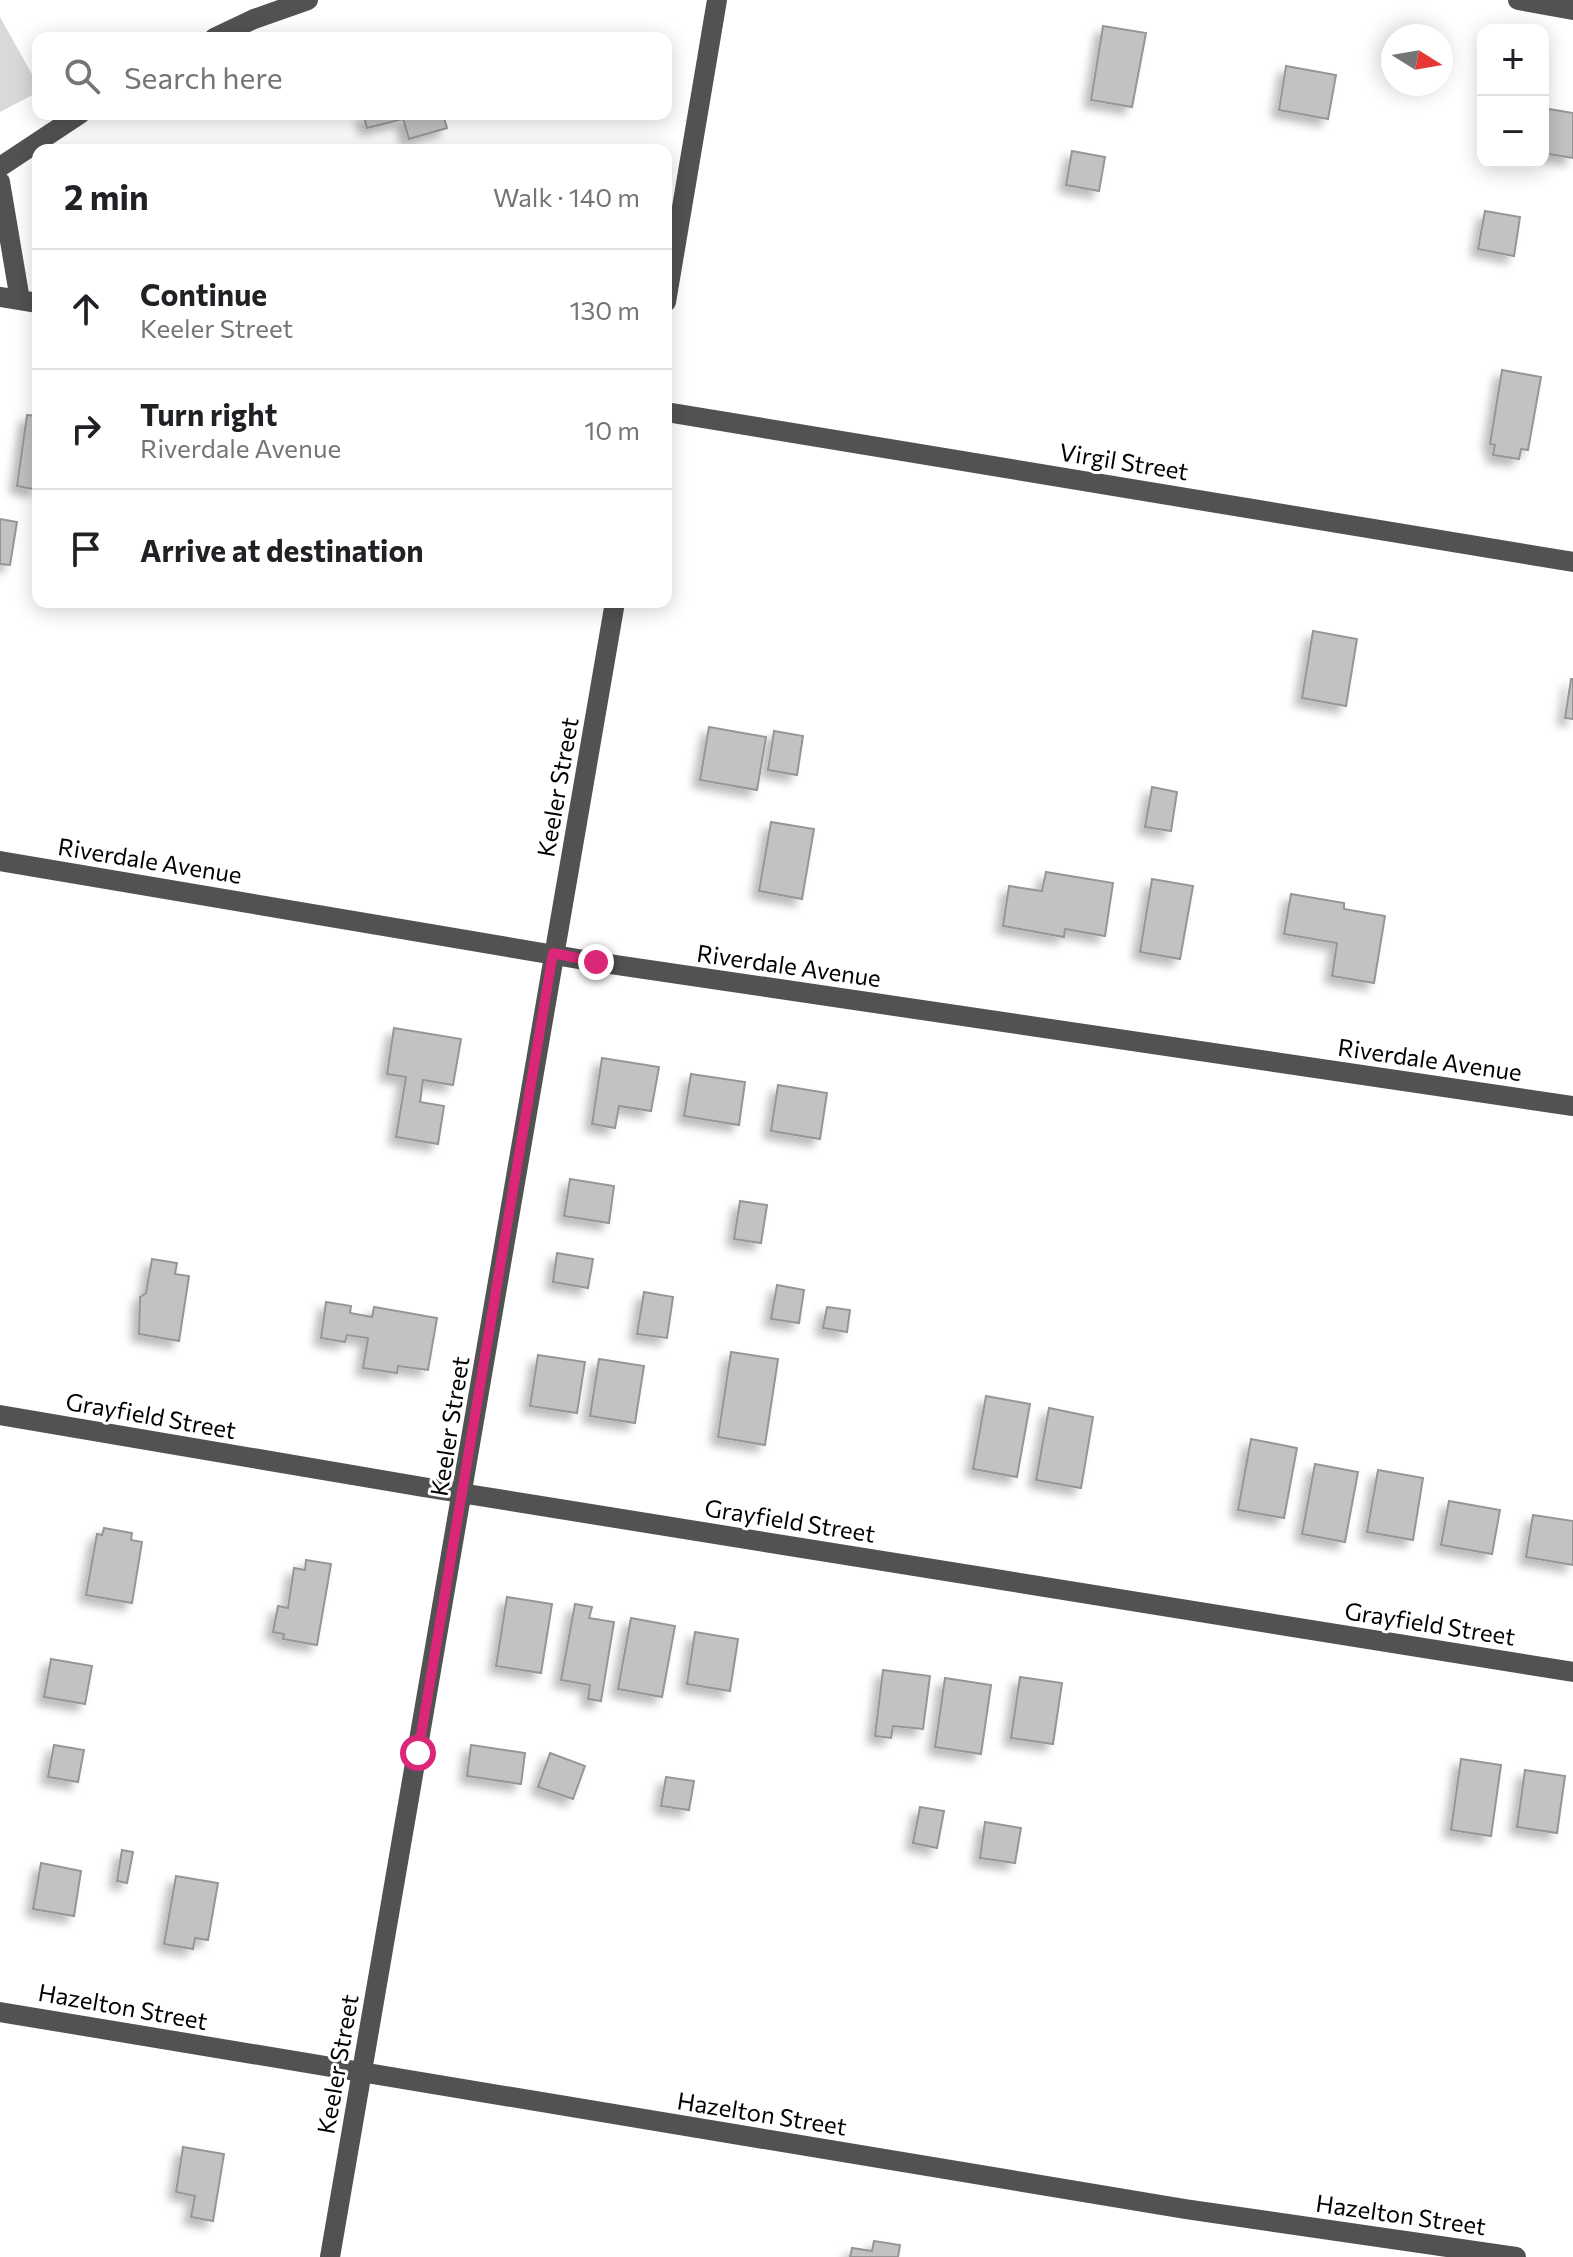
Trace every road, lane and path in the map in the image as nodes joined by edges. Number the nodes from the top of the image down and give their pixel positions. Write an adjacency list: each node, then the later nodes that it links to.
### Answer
1 (308, 0): 5 (street)
2 (717, 0): 11 (street)
3 (1518, 0): 4 (street)
4 (1573, 10)
5 (227, 32)
6 (71, 120): 7 (street)
7 (35, 144)
8 (32, 146): 9 (street)
9 (0, 167)
10 (0, 182): 12 (street)
11 (672, 266)
12 (19, 300)
13 (672, 413): 14 (street, Virgil Street)
14 (1573, 562)
15 (614, 608): 17 (street, Keeler Street)
16 (0, 861): 17 (street, Riverdale Avenue)
17 (553, 953): 18 (street, Riverdale Avenue); 20 (street, Keeler Street)
18 (1573, 1106)
19 (0, 1415): 20 (street, Grayfield Street)
20 (464, 1494): 21 (street, Grayfield Street); 23 (street, Keeler Street)
21 (1573, 1672)
22 (0, 2012): 23 (street, Hazelton Street)
23 (362, 2073): 24 (street, Keeler Street); 25 (street, Hazelton Street)
24 (330, 2257)
25 (1516, 2257)

